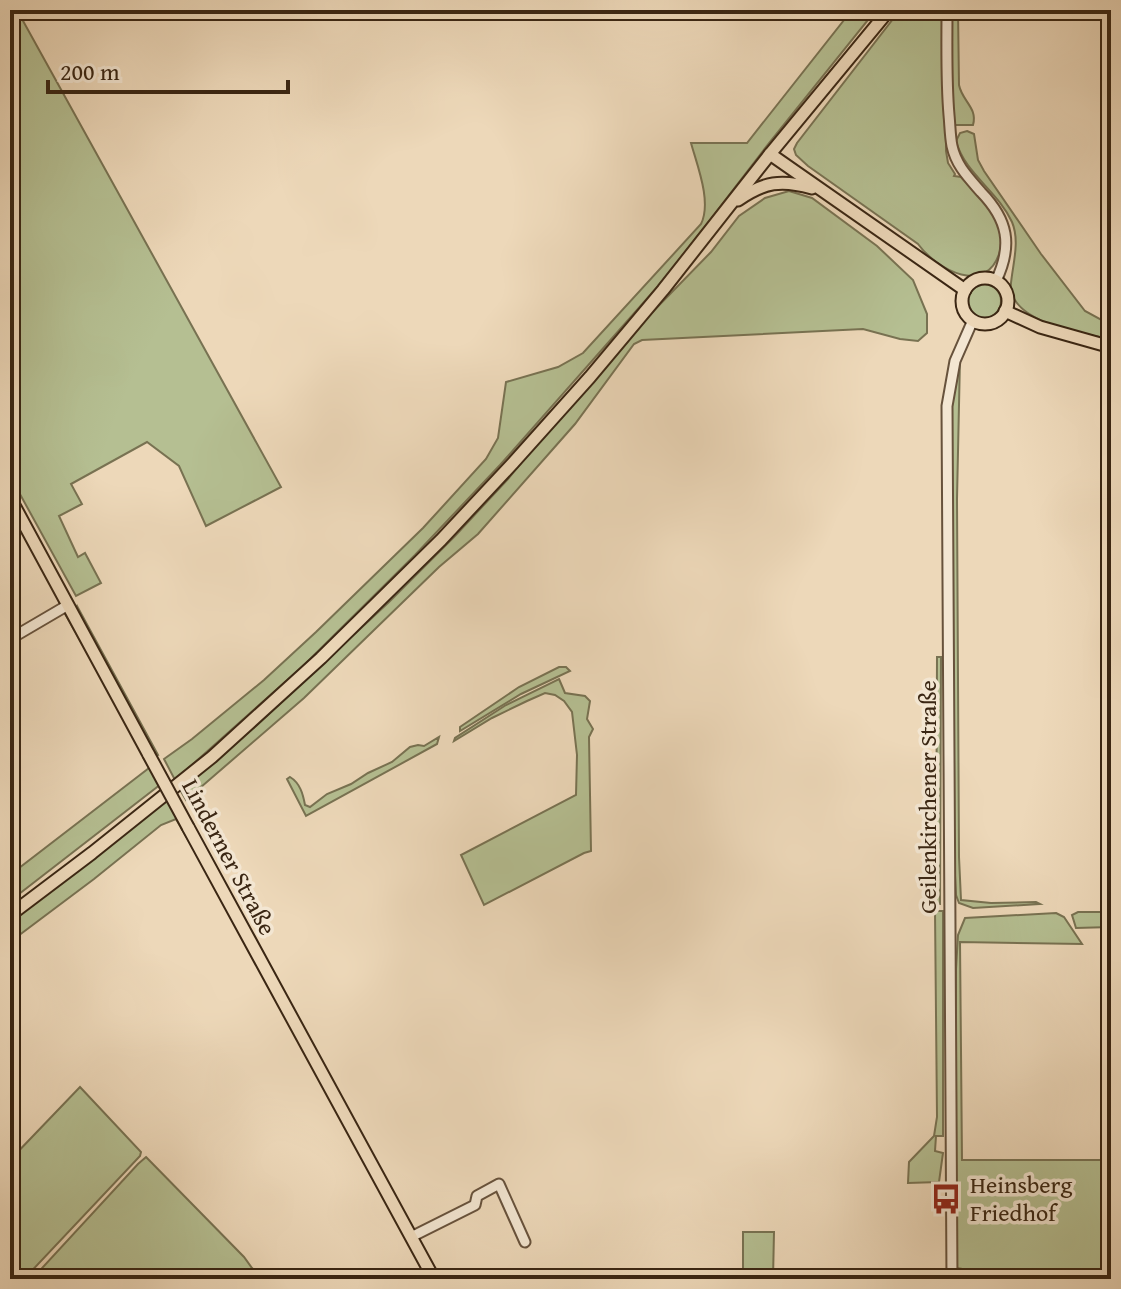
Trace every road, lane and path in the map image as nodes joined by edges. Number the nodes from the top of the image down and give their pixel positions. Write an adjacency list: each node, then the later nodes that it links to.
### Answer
1 (889, 10): 3 (main road)
2 (947, 10): 6 (street)
3 (770, 154): 4 (main road); 5 (main road)
4 (820, 190): 5 (main road); 7 (main road)
5 (727, 208): 14 (main road)
6 (996, 281): 7 (main road); 8 (main road)
7 (965, 290): 9 (main road)
8 (1005, 311): 9 (main road); 10 (main road)
9 (973, 320): 18 (street, Geilenkirchener Straße)
10 (1111, 347)
11 (10, 498): 12 (main road, Linderner Straße)
12 (68, 605): 13 (street); 15 (main road, Linderner Straße, bridge)
13 (10, 639)
14 (10, 915)
15 (411, 1237): 16 (street); 17 (main road, Linderner Straße)
16 (525, 1242)
17 (434, 1279)
18 (952, 1279)

